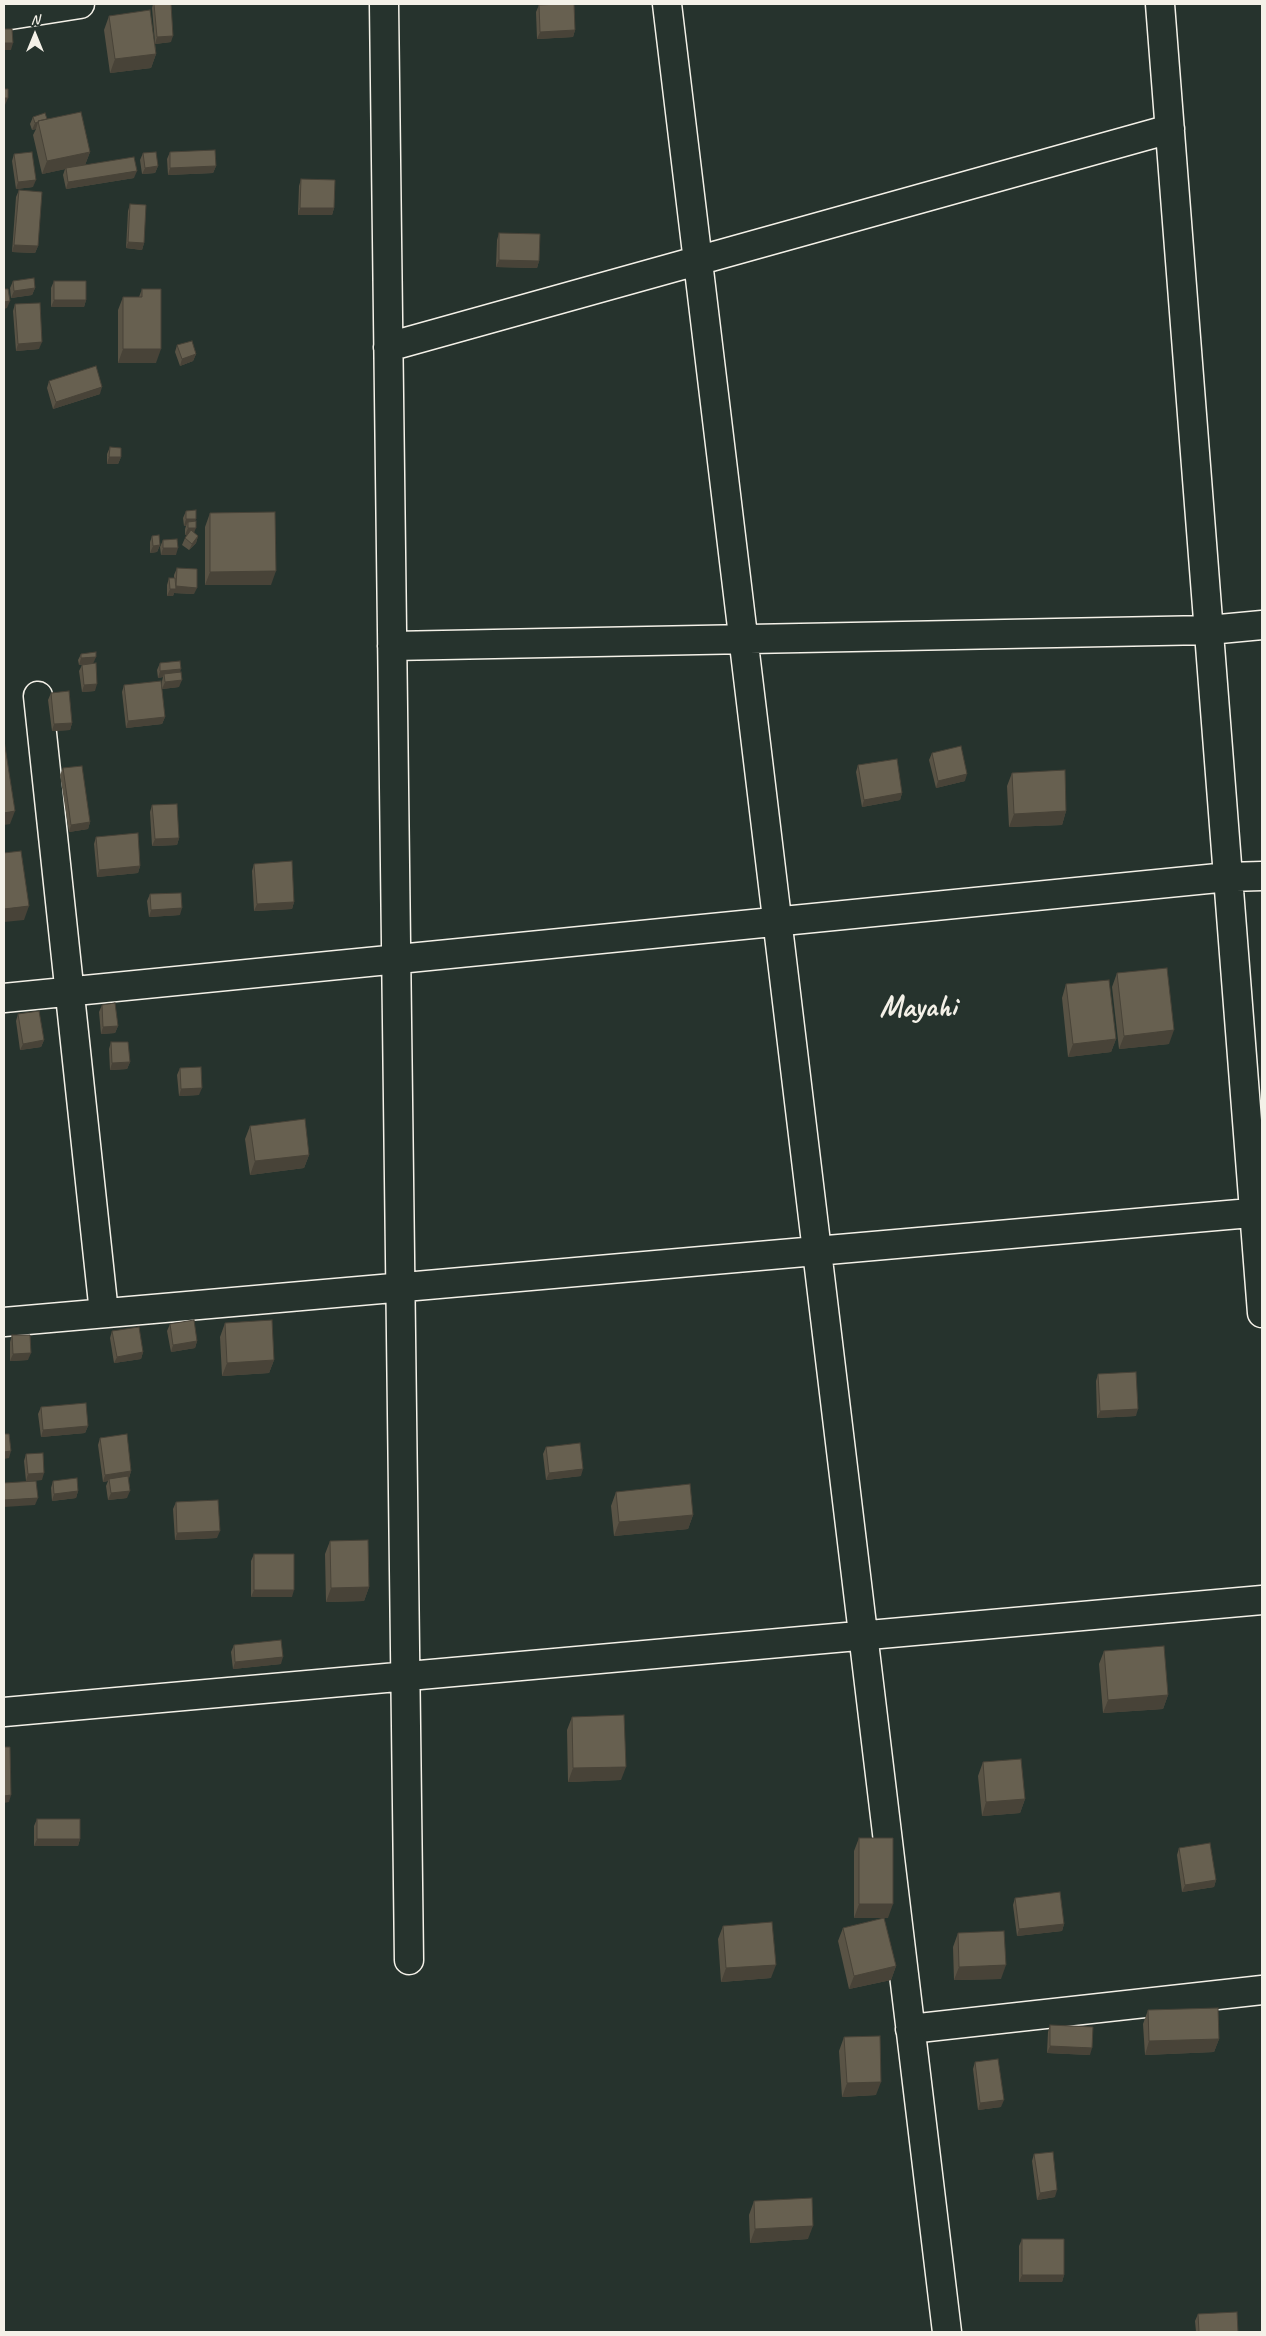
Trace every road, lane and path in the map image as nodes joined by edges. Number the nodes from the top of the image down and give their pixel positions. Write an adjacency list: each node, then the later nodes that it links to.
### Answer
1 (80, 4): 5 (street)
2 (384, 4): 8 (street)
3 (667, 4): 7 (street)
4 (1160, 4): 6 (street)
5 (4, 16)
6 (1170, 129): 7 (street); 10 (street)
7 (698, 261): 8 (street); 11 (street)
8 (388, 348): 12 (street)
9 (1262, 625): 10 (street)
10 (1209, 630): 11 (street); 15 (street)
11 (743, 639): 12 (street); 16 (street)
12 (392, 646): 17 (street)
13 (38, 696): 18 (street)
14 (1262, 876): 15 (street)
15 (1228, 878): 16 (street); 20 (street)
16 (777, 922): 17 (street); 21 (street)
17 (396, 959): 18 (street); 22 (street)
18 (70, 991): 19 (street); 23 (street)
19 (4, 998)
20 (1258, 1213): 21 (street); 24 (street)
21 (817, 1252): 22 (street); 27 (street)
22 (401, 1288): 23 (street); 28 (street)
23 (104, 1313): 25 (street)
24 (1262, 1313)
25 (4, 1322)
26 (1262, 1600): 27 (street)
27 (863, 1636): 28 (street); 32 (street)
28 (405, 1676): 29 (street); 30 (street)
29 (4, 1712)
30 (409, 1960)
31 (1262, 1990): 32 (street)
32 (910, 2029): 33 (street)
33 (947, 2332)

